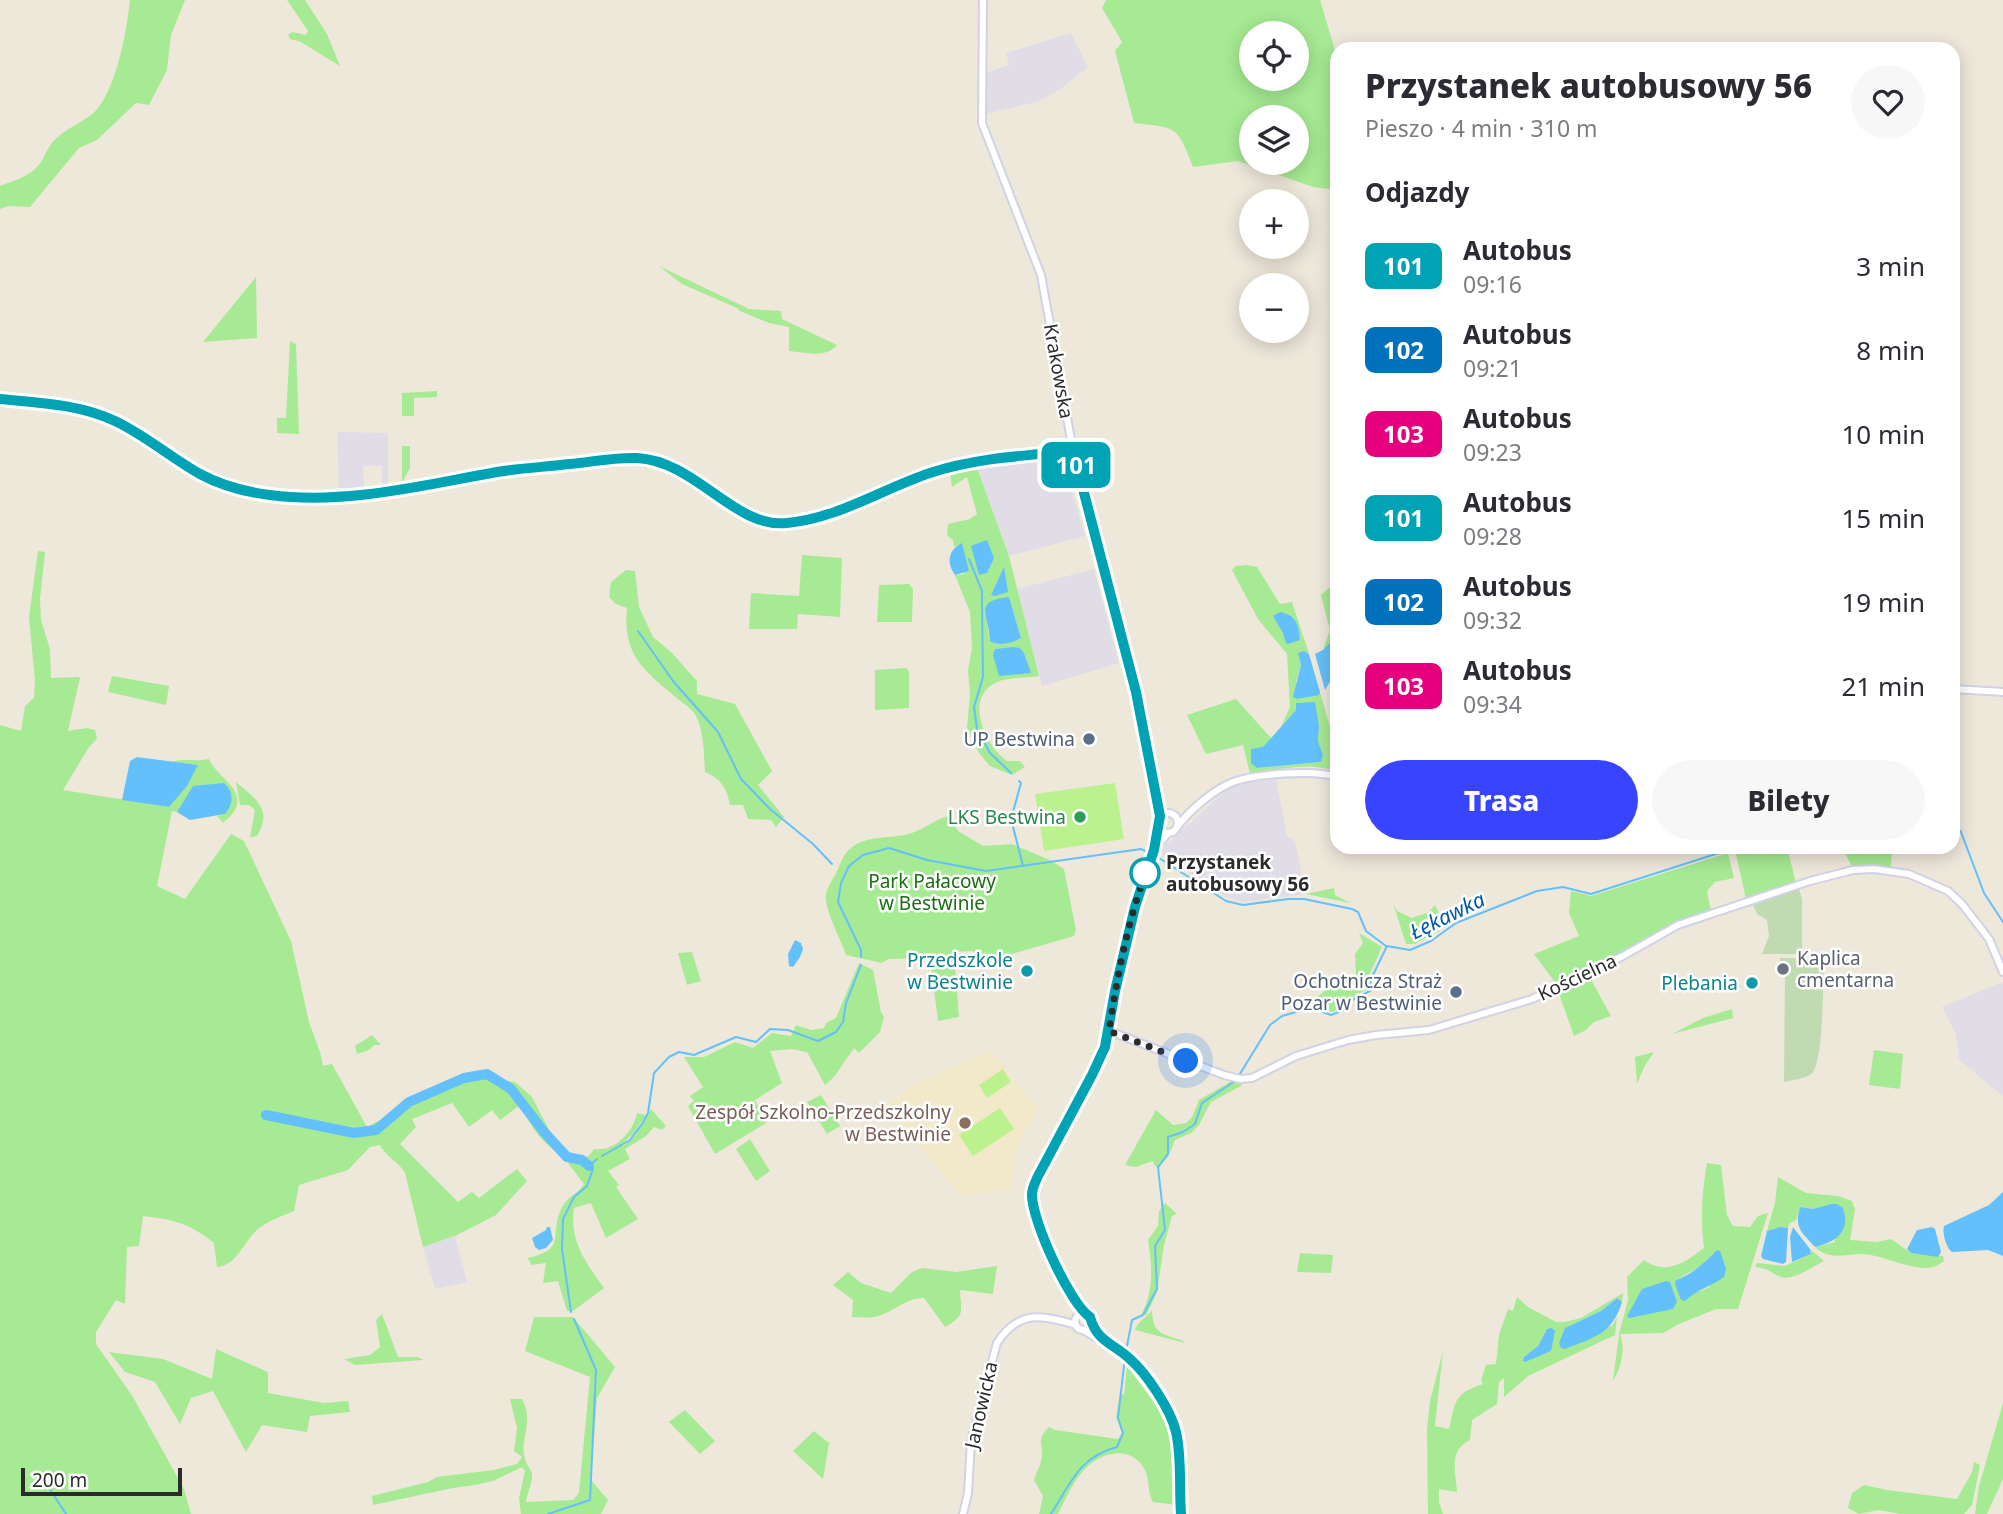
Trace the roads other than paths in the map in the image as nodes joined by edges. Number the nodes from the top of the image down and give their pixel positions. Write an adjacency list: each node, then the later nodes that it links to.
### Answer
1 (982, 0): 3 (street, Krakowska)
2 (0, 398): 3 (street)
3 (1067, 445): 4 (street, Krakowska); 4 (street)
4 (1077, 466): 8 (street, Krakowska)
5 (1960, 689): 6 (street)
6 (2003, 692)
7 (1330, 776): 9 (street)
8 (1156, 786): 10 (street, Krakowska); 11 (street, Krakowska)
9 (1197, 807): 10 (street); 13 (street)
10 (1171, 813): 11 (street); 13 (street)
11 (1160, 816): 12 (street)
12 (1158, 827): 14 (street); 15 (street)
13 (1177, 827): 14 (street)
14 (1168, 833): 15 (street)
15 (1154, 850): 17 (street)
16 (2003, 972): 17 (street, Kościelna)
17 (1109, 1031): 18 (street)
18 (1071, 1296): 19 (street); 20 (street)
19 (1084, 1314): 20 (street); 21 (street)
20 (1076, 1321): 22 (street); 24 (street, Janowicka)
21 (1091, 1323): 22 (street); 23 (street)
22 (1083, 1330): 23 (street)
23 (1104, 1340): 25 (street)
24 (963, 1514)
25 (1181, 1514)

